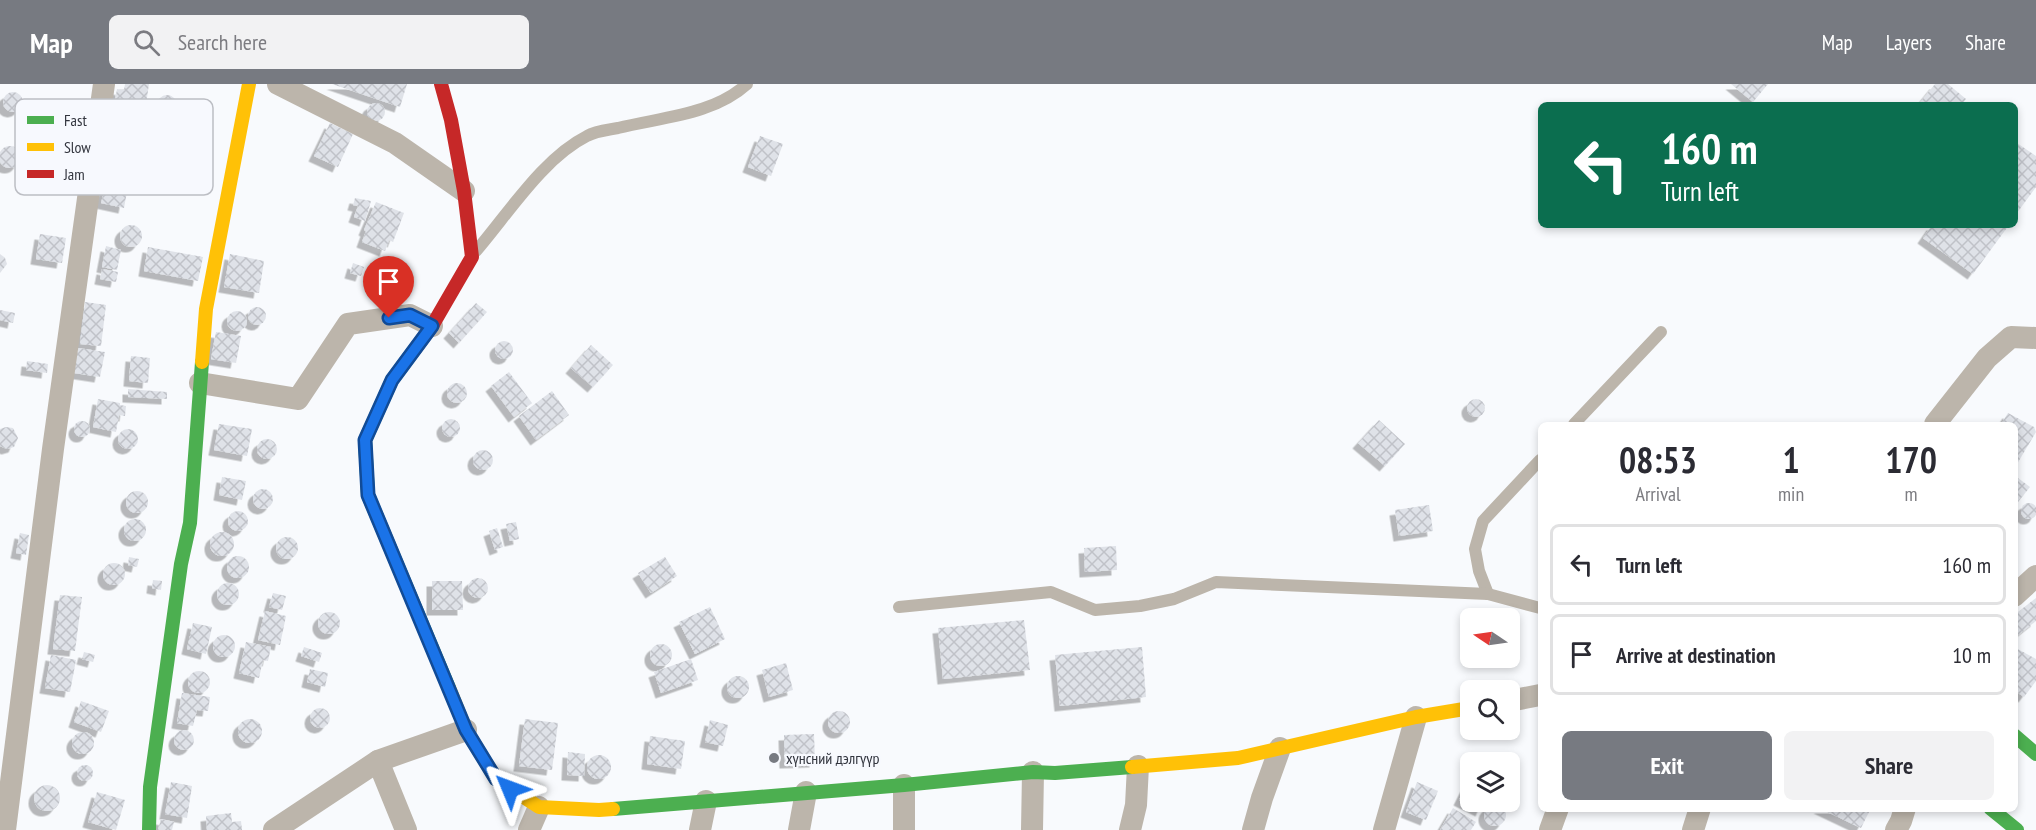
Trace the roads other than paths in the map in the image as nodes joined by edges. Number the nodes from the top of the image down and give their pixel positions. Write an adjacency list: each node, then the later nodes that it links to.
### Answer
1 (104, 84): 6 (street)
2 (249, 84): 13 (street)
3 (278, 84): 7 (street)
4 (441, 84): 7 (street)
5 (747, 84): 9 (lane)
6 (102, 99)
7 (464, 190): 9 (street)
8 (88, 195): 41 (street)
9 (472, 257): 10 (street)
10 (432, 326): 13 (street); 26 (street)
11 (1662, 332): 14 (lane)
12 (2036, 338): 15 (street)
13 (200, 383): 42 (street)
14 (1576, 422)
15 (1937, 422)
16 (1538, 462): 19 (lane)
17 (2036, 576): 18 (street)
18 (2018, 592)
19 (1488, 594): 20 (lane); 21 (lane)
20 (899, 607)
21 (1538, 607)
22 (1538, 694): 23 (street)
23 (1520, 698)
24 (1460, 710): 25 (street)
25 (1416, 717): 28 (street); 52 (street)
26 (466, 730): 30 (street); 36 (street)
27 (2018, 738): 29 (street)
28 (1280, 748): 31 (street); 51 (street)
29 (2036, 754)
30 (378, 761): 43 (street); 44 (street)
31 (1138, 766): 32 (street); 50 (street)
32 (1033, 772): 33 (street); 49 (street)
33 (904, 785): 34 (street); 48 (street)
34 (806, 792): 35 (street); 47 (street)
35 (706, 801): 36 (street); 46 (street)
36 (538, 807): 45 (street)
37 (1557, 812): 53 (street)
38 (1699, 812): 54 (street)
39 (1995, 812): 40 (street)
40 (2013, 828)
41 (5, 830)
42 (149, 830)
43 (274, 830)
44 (406, 830)
45 (529, 830)
46 (700, 830)
47 (799, 830)
48 (904, 830)
49 (1032, 830)
50 (1130, 830)
51 (1253, 830)
52 (1384, 830)
53 (1550, 830)
54 (1693, 830)

